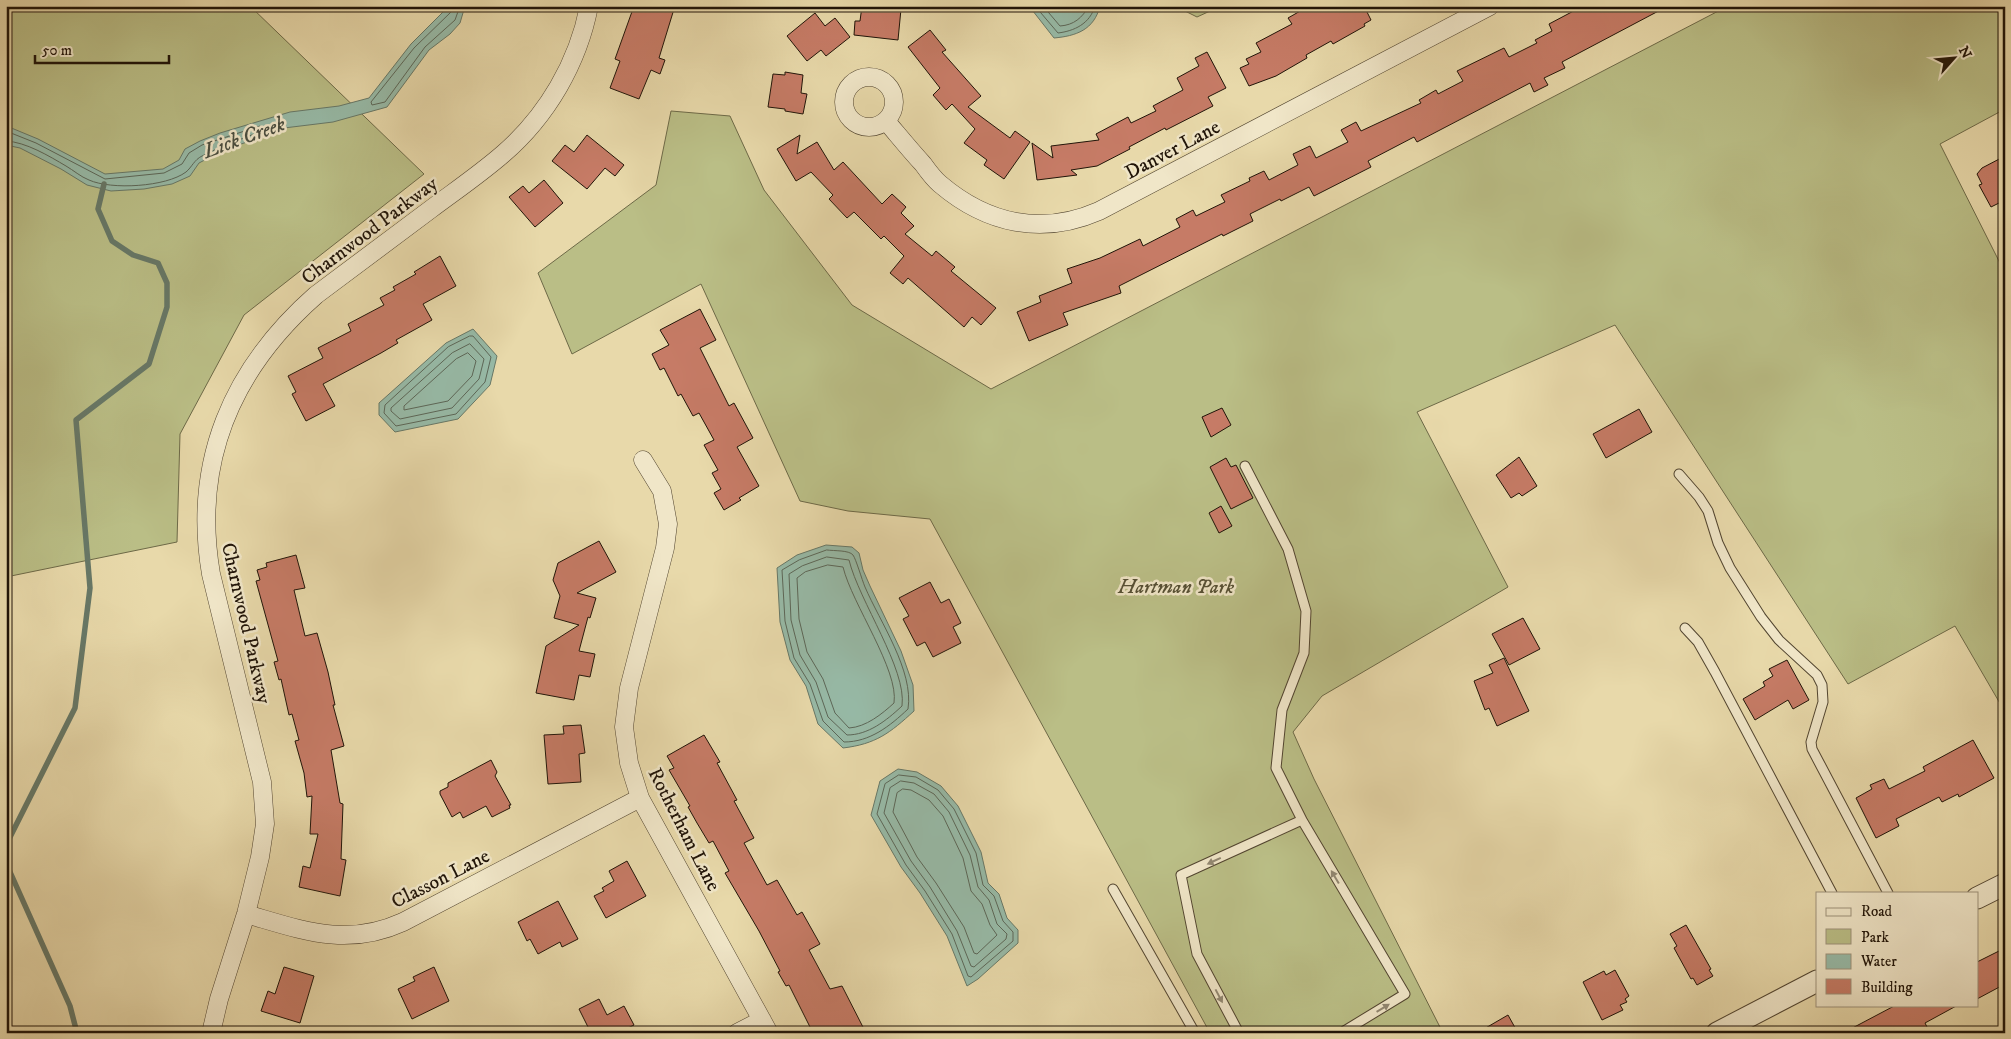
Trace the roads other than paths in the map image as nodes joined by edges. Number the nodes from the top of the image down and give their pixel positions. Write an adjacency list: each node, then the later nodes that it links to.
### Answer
1 (589, 6): 15 (street, Charnwood Parkway)
2 (1490, 6): 3 (street, Danver Lane)
3 (886, 120)
4 (642, 460): 8 (street, Rotherham Lane)
5 (1245, 466): 9 (lane)
6 (1679, 474): 13 (lane)
7 (1685, 628): 12 (lane)
8 (640, 798): 15 (street, Classon Lane); 17 (street, Rotherham Lane)
9 (1302, 820): 21 (lane, one-way to 21); 22 (lane, one-way to 9)
10 (2005, 884): 14 (street)
11 (1112, 889): 20 (lane)
12 (1831, 892)
13 (1887, 892)
14 (1978, 898)
15 (246, 914): 18 (street, Charnwood Parkway)
16 (1816, 982): 23 (street)
17 (766, 1026): 19 (street)
18 (211, 1033)
19 (738, 1033)
20 (1194, 1033)
21 (1239, 1033)
22 (1341, 1033)
23 (1717, 1033)

